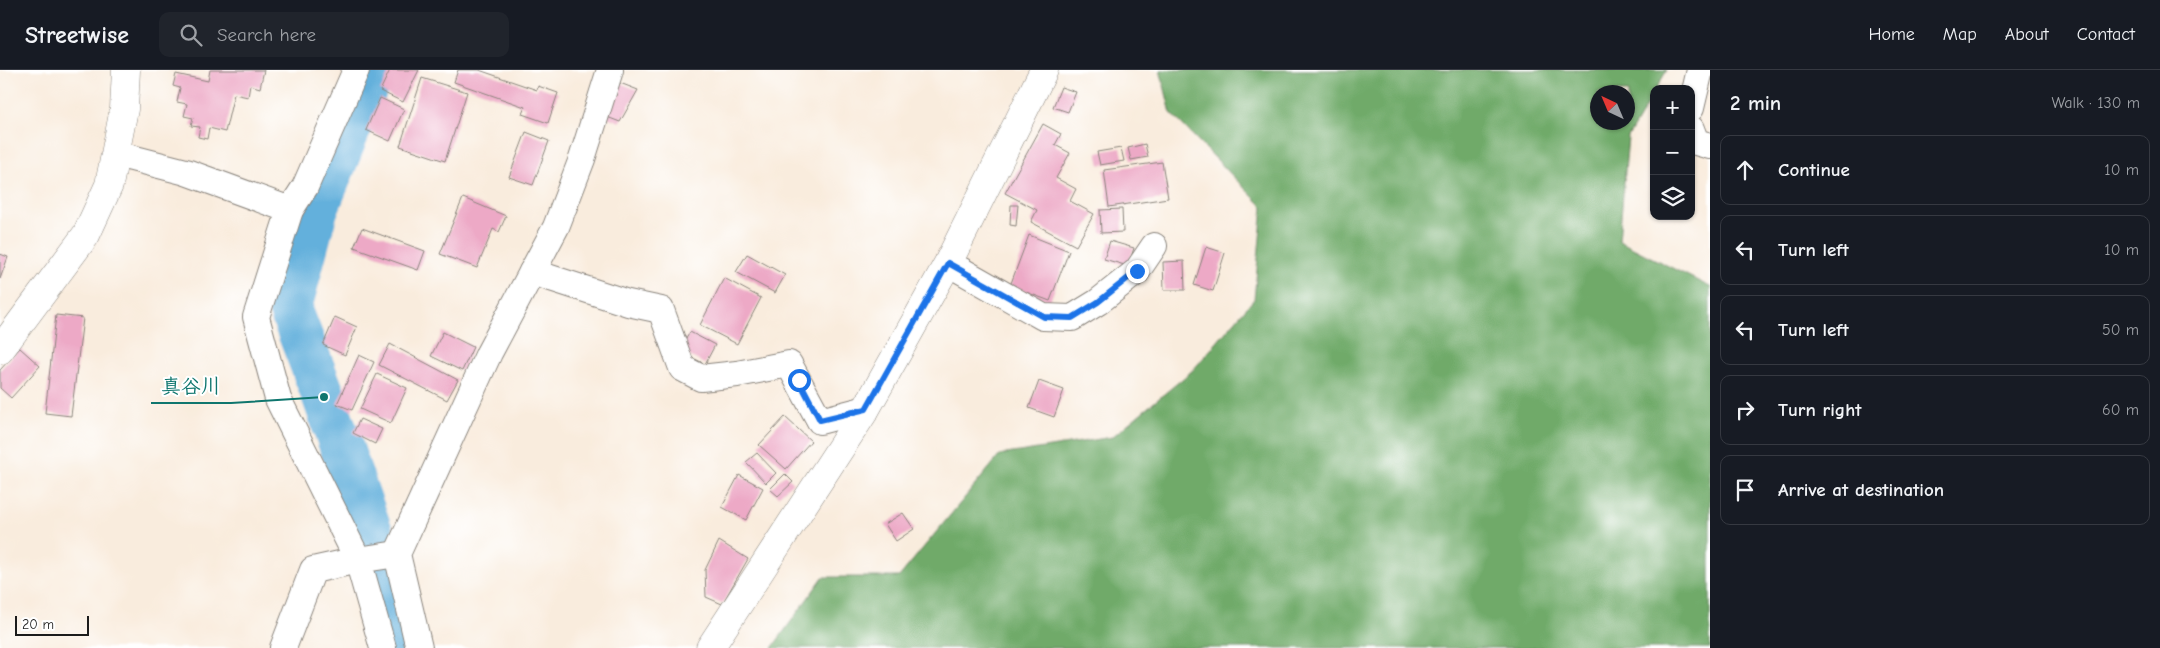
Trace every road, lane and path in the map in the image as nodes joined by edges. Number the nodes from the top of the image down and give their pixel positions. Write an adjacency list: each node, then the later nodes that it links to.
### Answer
1 (126, 70): 9 (street)
2 (356, 70): 10 (street)
3 (610, 70): 13 (street)
4 (1044, 70): 12 (street)
5 (1700, 70): 6 (street)
6 (1695, 91)
7 (1691, 130): 8 (street)
8 (1710, 146)
9 (116, 154): 10 (street); 14 (street)
10 (290, 210): 17 (street)
11 (1154, 246): 12 (street)
12 (948, 263): 15 (street)
13 (532, 272): 15 (street); 16 (street)
14 (0, 350)
15 (866, 409): 21 (street)
16 (397, 554): 17 (street); 20 (street)
17 (358, 560): 18 (street); 19 (street)
18 (284, 648)
19 (383, 648)
20 (419, 648)
21 (710, 648)

